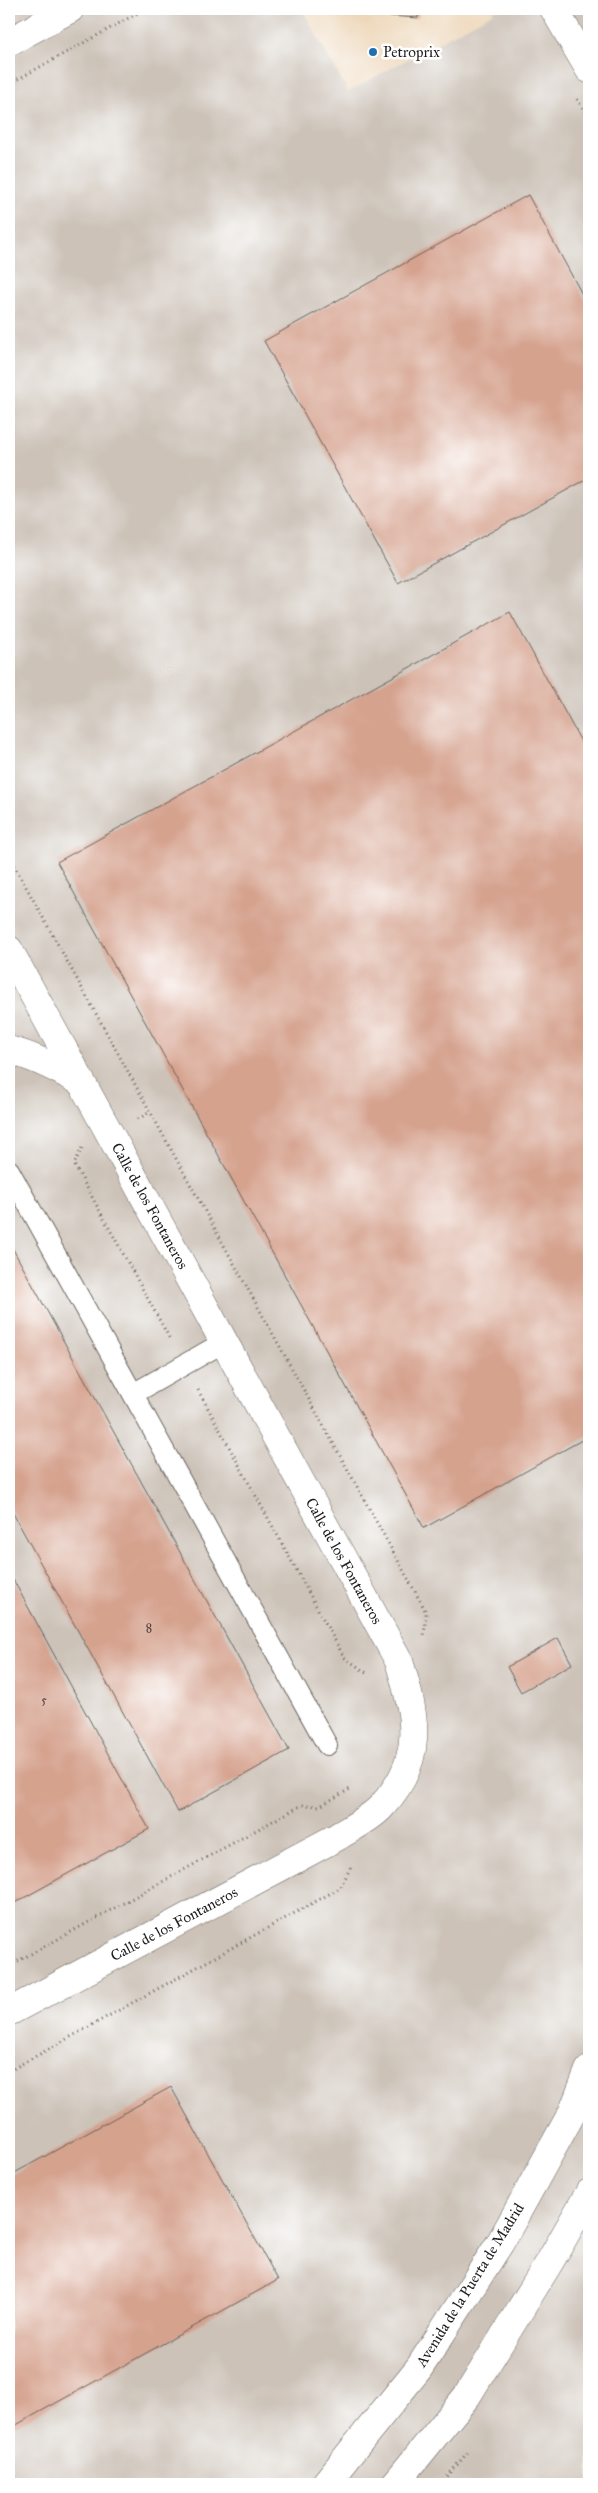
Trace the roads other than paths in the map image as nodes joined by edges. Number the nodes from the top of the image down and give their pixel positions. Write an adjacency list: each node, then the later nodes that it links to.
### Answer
1 (70, 9): 3 (street)
2 (554, 9): 4 (street)
3 (9, 42)
4 (589, 69)
5 (9, 950): 7 (street, Calle de los Fontaneros)
6 (9, 1050): 7 (street)
7 (81, 1082): 9 (street, Calle de los Fontaneros)
8 (9, 1170): 10 (lane)
9 (224, 1342): 10 (lane); 12 (street, Calle de los Fontaneros)
10 (133, 1394): 11 (lane)
11 (328, 1745)
12 (9, 2012)
13 (589, 2070): 15 (street, Avenida de la Puerta de Madrid)
14 (589, 2193): 16 (street)
15 (325, 2484)
16 (395, 2484)

